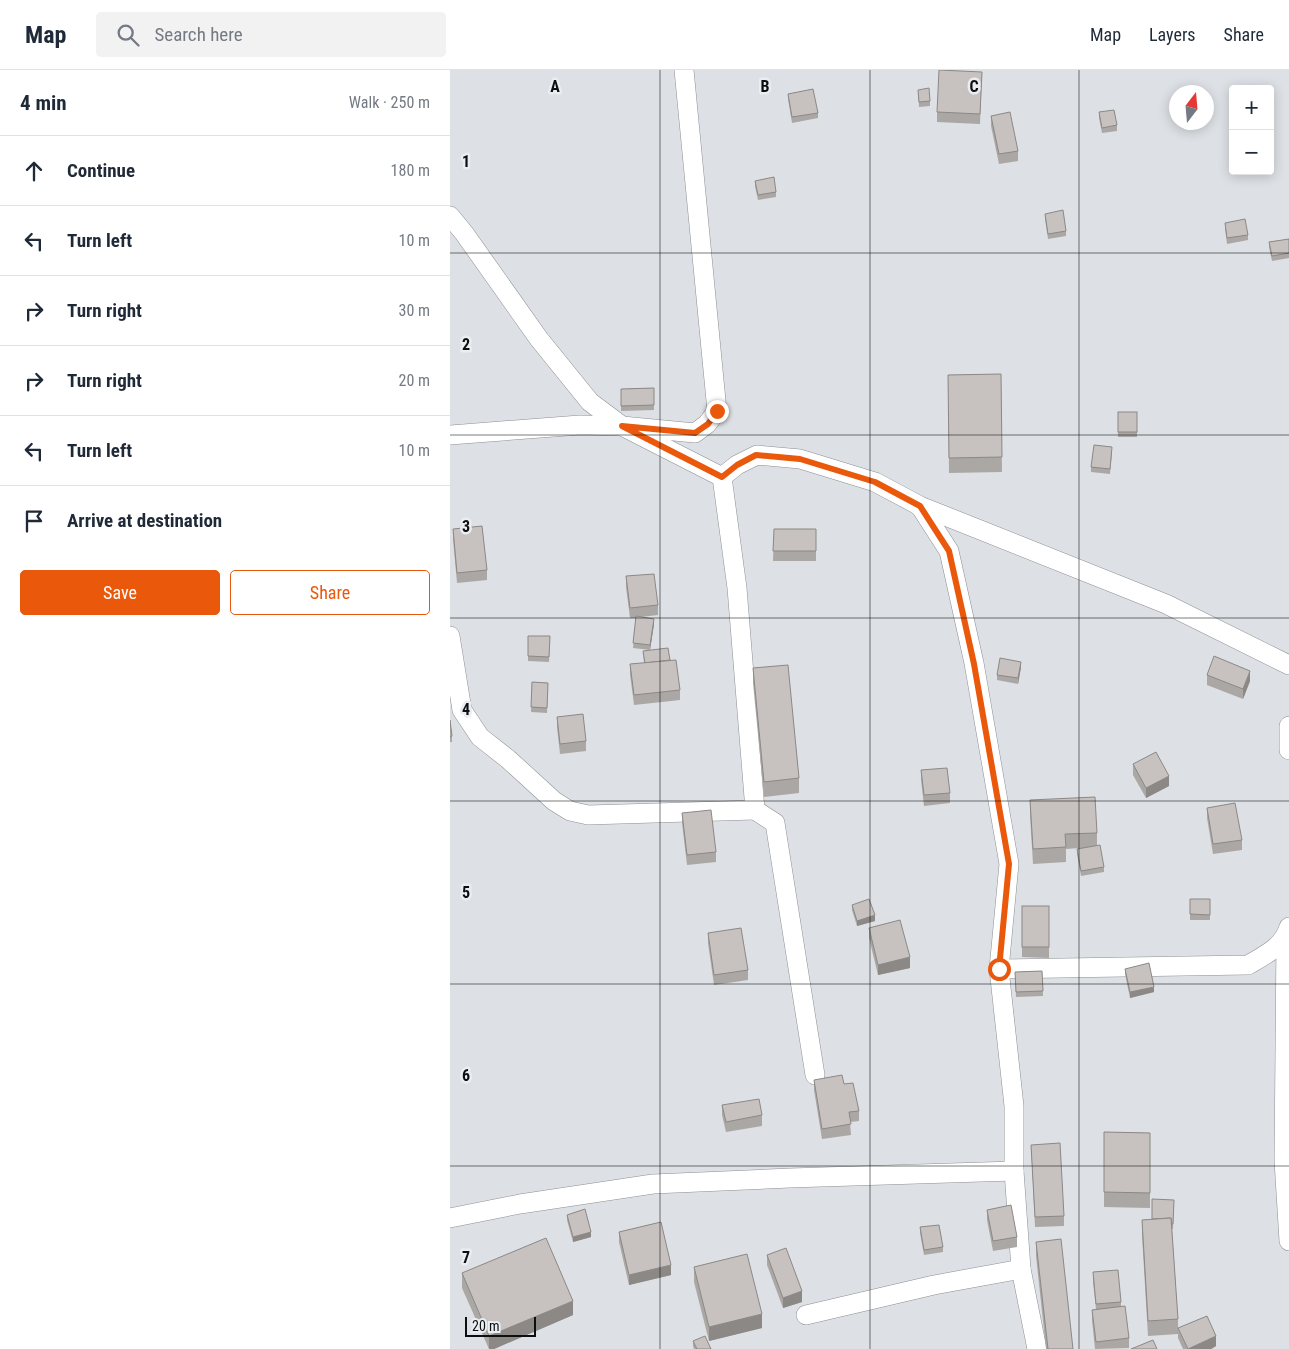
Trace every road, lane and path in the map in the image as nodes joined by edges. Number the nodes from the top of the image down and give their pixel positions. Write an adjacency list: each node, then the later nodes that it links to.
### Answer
1 (684, 70): 3 (street)
2 (450, 216): 3 (street)
3 (622, 426): 4 (street); 5 (street)
4 (450, 435)
5 (722, 477): 6 (street); 11 (street)
6 (920, 506): 8 (street); 13 (street)
7 (450, 636): 11 (street)
8 (1289, 666)
9 (1289, 726): 10 (street)
10 (1289, 750)
11 (755, 810): 14 (street)
12 (1288, 932): 13 (street); 17 (street)
13 (999, 969): 15 (street)
14 (815, 1075)
15 (1014, 1171): 16 (street); 18 (street)
16 (450, 1218)
17 (1289, 1241)
18 (1021, 1270): 19 (street); 20 (street)
19 (806, 1315)
20 (1036, 1349)

